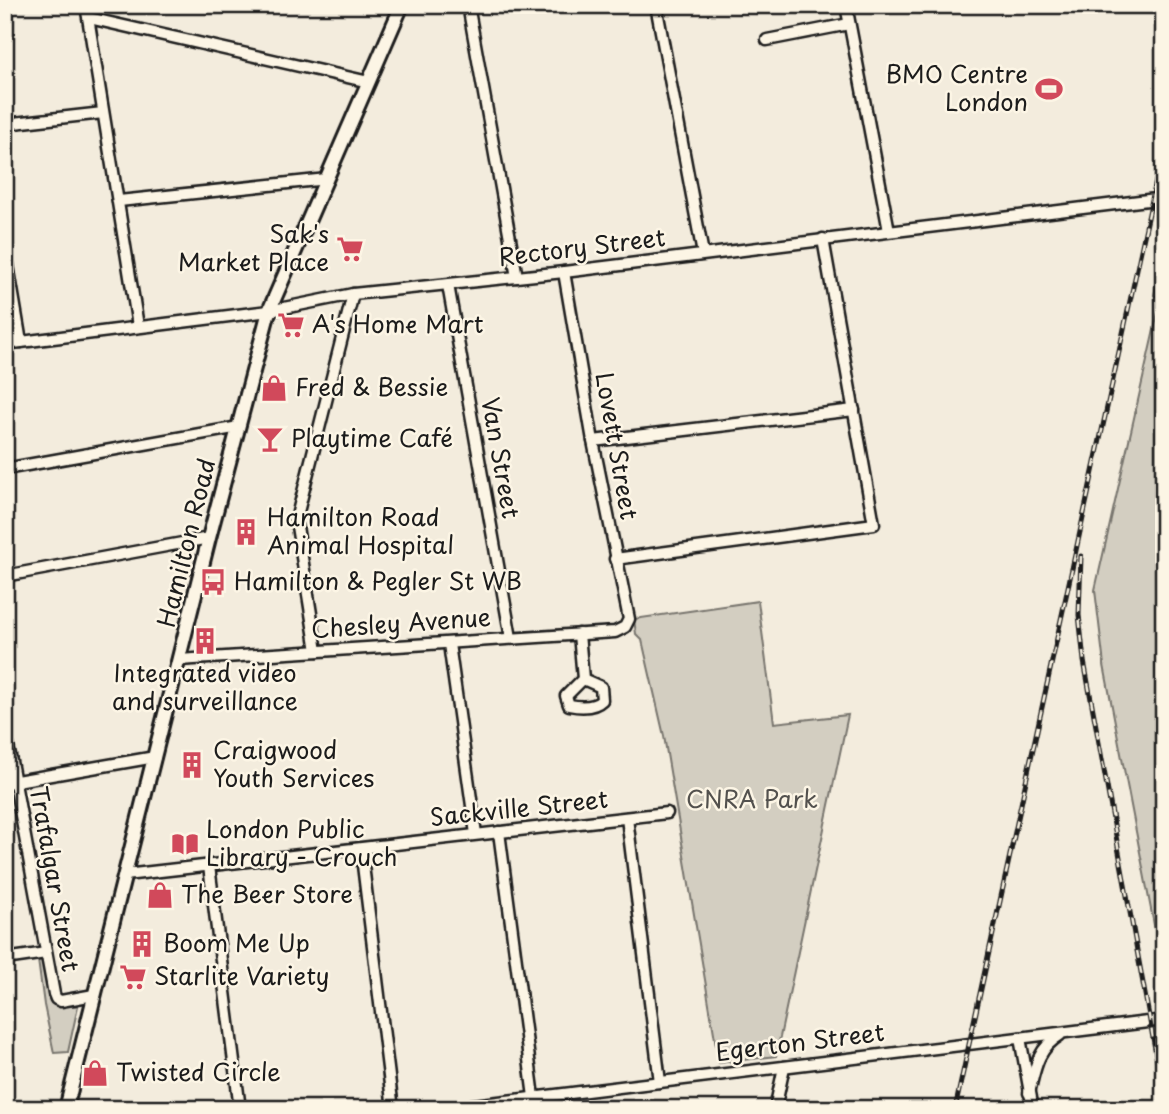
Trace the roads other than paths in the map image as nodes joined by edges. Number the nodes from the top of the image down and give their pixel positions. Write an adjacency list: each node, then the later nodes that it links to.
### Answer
1 (86, 5): 6 (street)
2 (402, 5): 9 (main road, Hamilton Road)
3 (468, 5): 20 (street)
4 (656, 5): 18 (street)
5 (846, 5): 7 (street)
6 (89, 19): 9 (street); 10 (street)
7 (849, 24): 8 (street); 15 (street)
8 (767, 40)
9 (369, 82): 12 (main road, Hamilton Road)
10 (103, 113): 11 (street); 14 (street)
11 (5, 124)
12 (327, 178): 14 (street); 23 (main road, Hamilton Road)
13 (1164, 198): 15 (street, Rectory Street)
14 (119, 201): 24 (street)
15 (889, 231): 16 (street, Rectory Street)
16 (824, 239): 18 (street, Rectory Street); 27 (street)
17 (5, 247): 25 (street)
18 (703, 254): 19 (street, Rectory Street)
19 (564, 272): 20 (street, Rectory Street); 29 (street, Lovett Street)
20 (517, 277): 21 (street, Rectory Street)
21 (448, 285): 22 (street, Rectory Street); 36 (street, Van Street)
22 (354, 294): 23 (street, Rectory Street); 38 (street)
23 (269, 312): 24 (street, Rectory Street); 28 (main road, Hamilton Road)
24 (138, 327): 25 (street, Rectory Street)
25 (21, 342): 26 (street, Rectory Street)
26 (5, 344)
27 (854, 410): 29 (street); 32 (street)
28 (239, 427): 30 (street); 31 (main road, Hamilton Road)
29 (593, 441): 32 (street, Lovett Street)
30 (5, 469)
31 (209, 538): 33 (street); 39 (main road, Hamilton Road)
32 (615, 559): 34 (street, Lovett Street)
33 (5, 576)
34 (625, 627): 35 (street, Chesley Avenue)
35 (579, 634): 36 (street, Chesley Avenue); 40 (street)
36 (511, 638): 37 (street, Chesley Avenue)
37 (449, 644): 38 (street, Chesley Avenue); 47 (street)
38 (317, 651): 39 (street, Chesley Avenue)
39 (180, 660): 42 (main road, Hamilton Road)
40 (583, 679)
41 (5, 729): 43 (street, Trafalgar Street)
42 (155, 757): 43 (street); 50 (main road, Hamilton Road)
43 (10, 782): 51 (street, Trafalgar Street)
44 (667, 813): 45 (street, Sackville Street)
45 (627, 817): 46 (street, Sackville Street); 58 (street)
46 (499, 832): 47 (street, Sackville Street); 61 (street)
47 (476, 834): 48 (street, Sackville Street)
48 (361, 849): 49 (street, Sackville Street); 65 (street)
49 (209, 866): 50 (street, Sackville Street); 64 (street)
50 (125, 875): 53 (main road, Hamilton Road)
51 (46, 953): 52 (street); 53 (street, Trafalgar Street)
52 (5, 960)
53 (94, 995): 59 (main road, Hamilton Road)
54 (1164, 1020): 55 (street, Egerton Street)
55 (1063, 1033): 56 (street, Egerton Street); 60 (street)
56 (1020, 1038): 57 (street, Egerton Street); 60 (street)
57 (784, 1067): 58 (street, Egerton Street); 67 (street)
58 (660, 1082): 61 (street, Egerton Street)
59 (71, 1092): 62 (main road, Hamilton Road); 63 (main road)
60 (1030, 1093): 68 (street)
61 (534, 1097): 66 (street, Egerton Street)
62 (66, 1109)
63 (74, 1109)
64 (240, 1109)
65 (393, 1109)
66 (441, 1109)
67 (775, 1109)
68 (1033, 1109)

